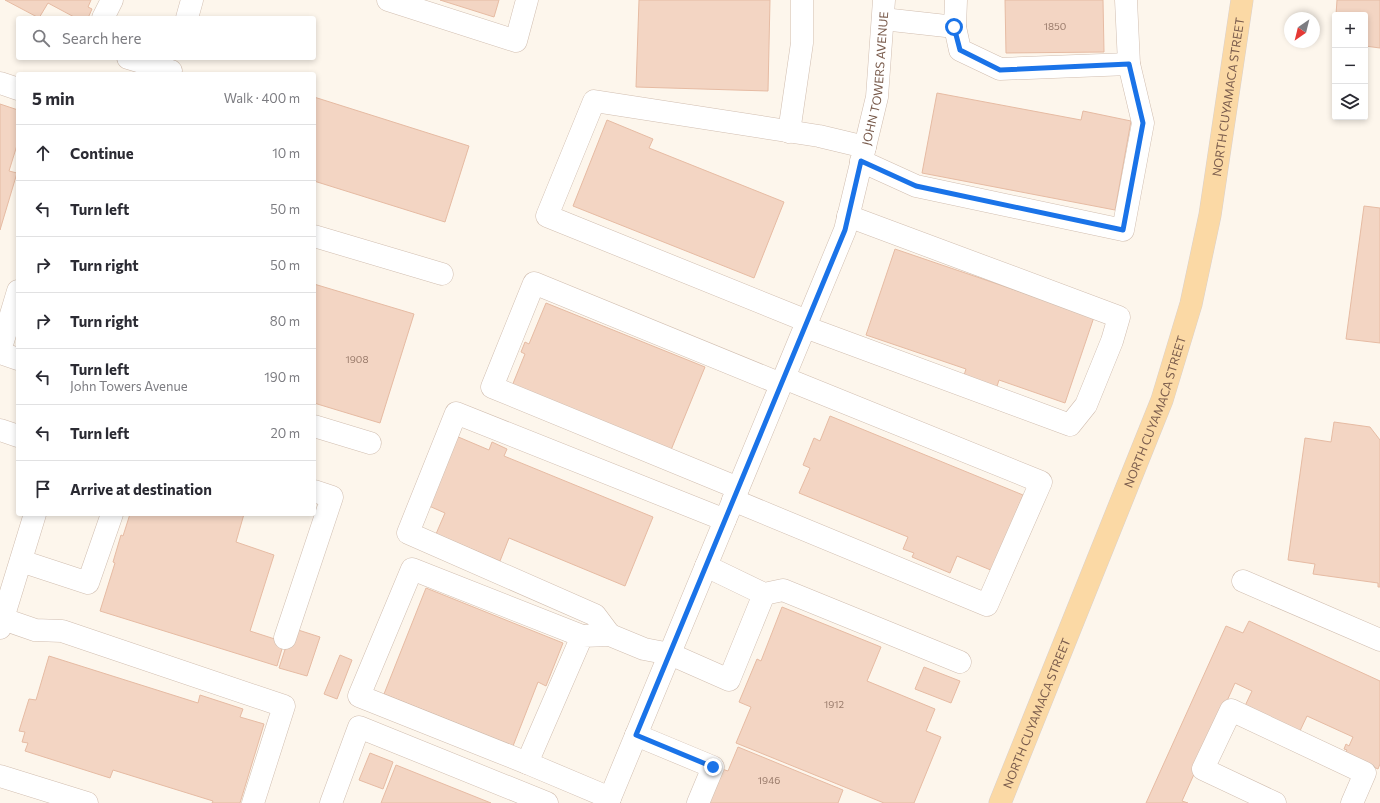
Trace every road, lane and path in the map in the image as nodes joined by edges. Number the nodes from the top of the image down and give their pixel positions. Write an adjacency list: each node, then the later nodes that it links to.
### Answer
1 (112, 0): 10 (street)
2 (192, 0): 11 (street)
3 (388, 0): 4 (street)
4 (527, 0)
5 (802, 0): 18 (street)
6 (956, 0): 12 (street)
7 (1126, 0): 14 (street)
8 (1242, 0): 56 (main road, NORTH CUYAMACA STREET)
9 (883, 9): 12 (street); 19 (street, JOHN TOWERS AVENUE)
10 (104, 16)
11 (188, 16)
12 (954, 27): 14 (street)
13 (137, 60): 15 (street)
14 (1129, 64): 19 (street)
15 (172, 68)
16 (0, 83): 17 (street)
17 (16, 88)
18 (790, 132): 19 (street); 24 (street)
19 (863, 154): 20 (street, JOHN TOWERS AVENUE)
20 (848, 216): 24 (street, JOHN TOWERS AVENUE); 24 (street)
21 (316, 237): 22 (street)
22 (442, 274)
23 (16, 298): 25 (street)
24 (806, 324): 27 (street, JOHN TOWERS AVENUE)
25 (0, 352): 26 (street)
26 (16, 358)
27 (782, 381): 33 (street, JOHN TOWERS AVENUE); 33 (street); 33 (street)
28 (316, 427): 31 (street)
29 (0, 430): 30 (street)
30 (16, 435)
31 (370, 443)
32 (316, 492): 43 (street)
33 (732, 503): 37 (street, JOHN TOWERS AVENUE); 41 (street)
34 (34, 516): 36 (street)
35 (111, 516): 36 (street)
36 (20, 561): 40 (street)
37 (706, 566): 39 (street); 45 (street, JOHN TOWERS AVENUE)
38 (1243, 581): 44 (street)
39 (764, 594): 45 (street); 46 (street)
40 (1, 623): 52 (street)
41 (610, 635): 42 (street); 45 (street)
42 (582, 636): 48 (street); 48 (street)
43 (285, 638)
44 (1380, 640)
45 (670, 654): 47 (street, JOHN TOWERS AVENUE)
46 (960, 662)
47 (636, 735): 50 (street, JOHN TOWERS AVENUE); 55 (street)
48 (527, 763): 50 (street)
49 (0, 776): 51 (street)
50 (609, 801)
51 (87, 803)
52 (252, 803)
53 (331, 803): 54 (street)
54 (547, 803)
55 (698, 803)
56 (1000, 803)
57 (1276, 803): 58 (street)
58 (1352, 803)

